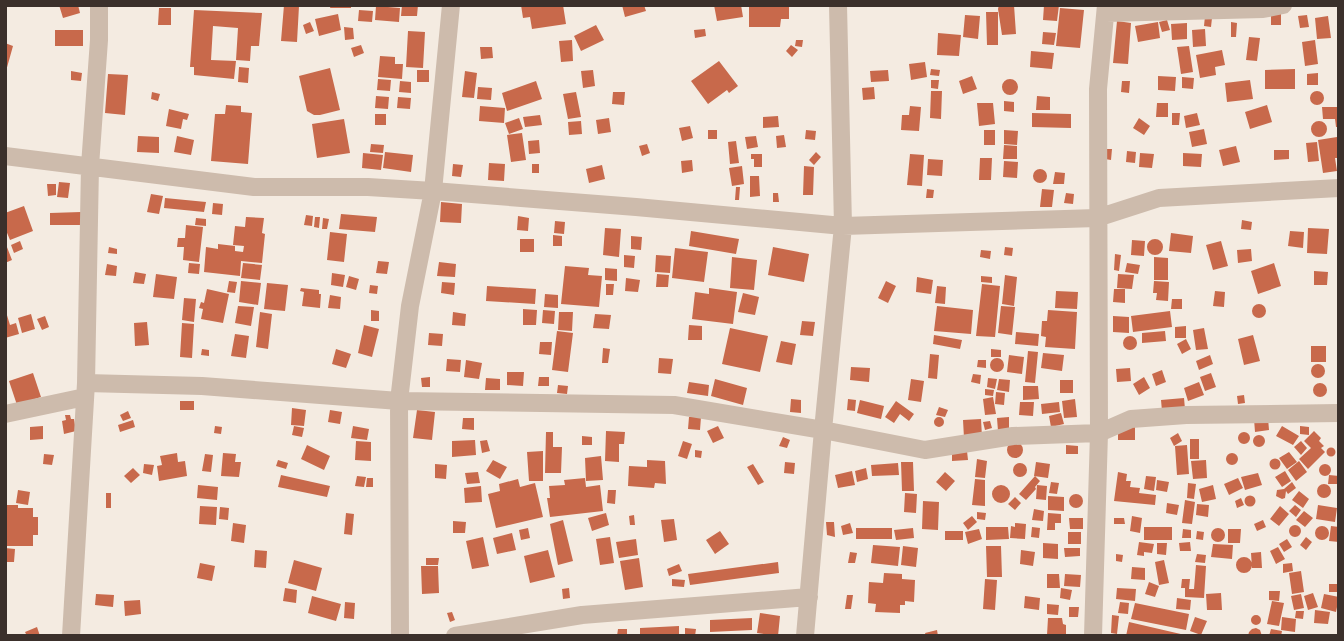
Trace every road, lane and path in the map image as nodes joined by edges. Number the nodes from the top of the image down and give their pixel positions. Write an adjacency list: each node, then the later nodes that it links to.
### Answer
1 (99, 5): 7 (street)
2 (451, 5): 9 (street)
3 (838, 5): 11 (street)
4 (1283, 5): 5 (street)
5 (1106, 9): 10 (street)
6 (5, 156): 7 (street)
7 (90, 166): 9 (street); 12 (street)
8 (1339, 188): 10 (street)
9 (433, 191): 11 (street); 13 (street)
10 (1097, 218): 11 (street); 17 (street)
11 (843, 226): 16 (street)
12 (85, 390): 13 (street); 15 (street); 19 (street)
13 (399, 401): 16 (street); 20 (street)
14 (1339, 413): 17 (street)
15 (5, 414)
16 (823, 430): 17 (street); 18 (street)
17 (1099, 433): 23 (street)
18 (809, 597): 21 (street); 22 (street)
19 (71, 636)
20 (400, 636)
21 (455, 636)
22 (805, 636)
23 (1093, 636)

